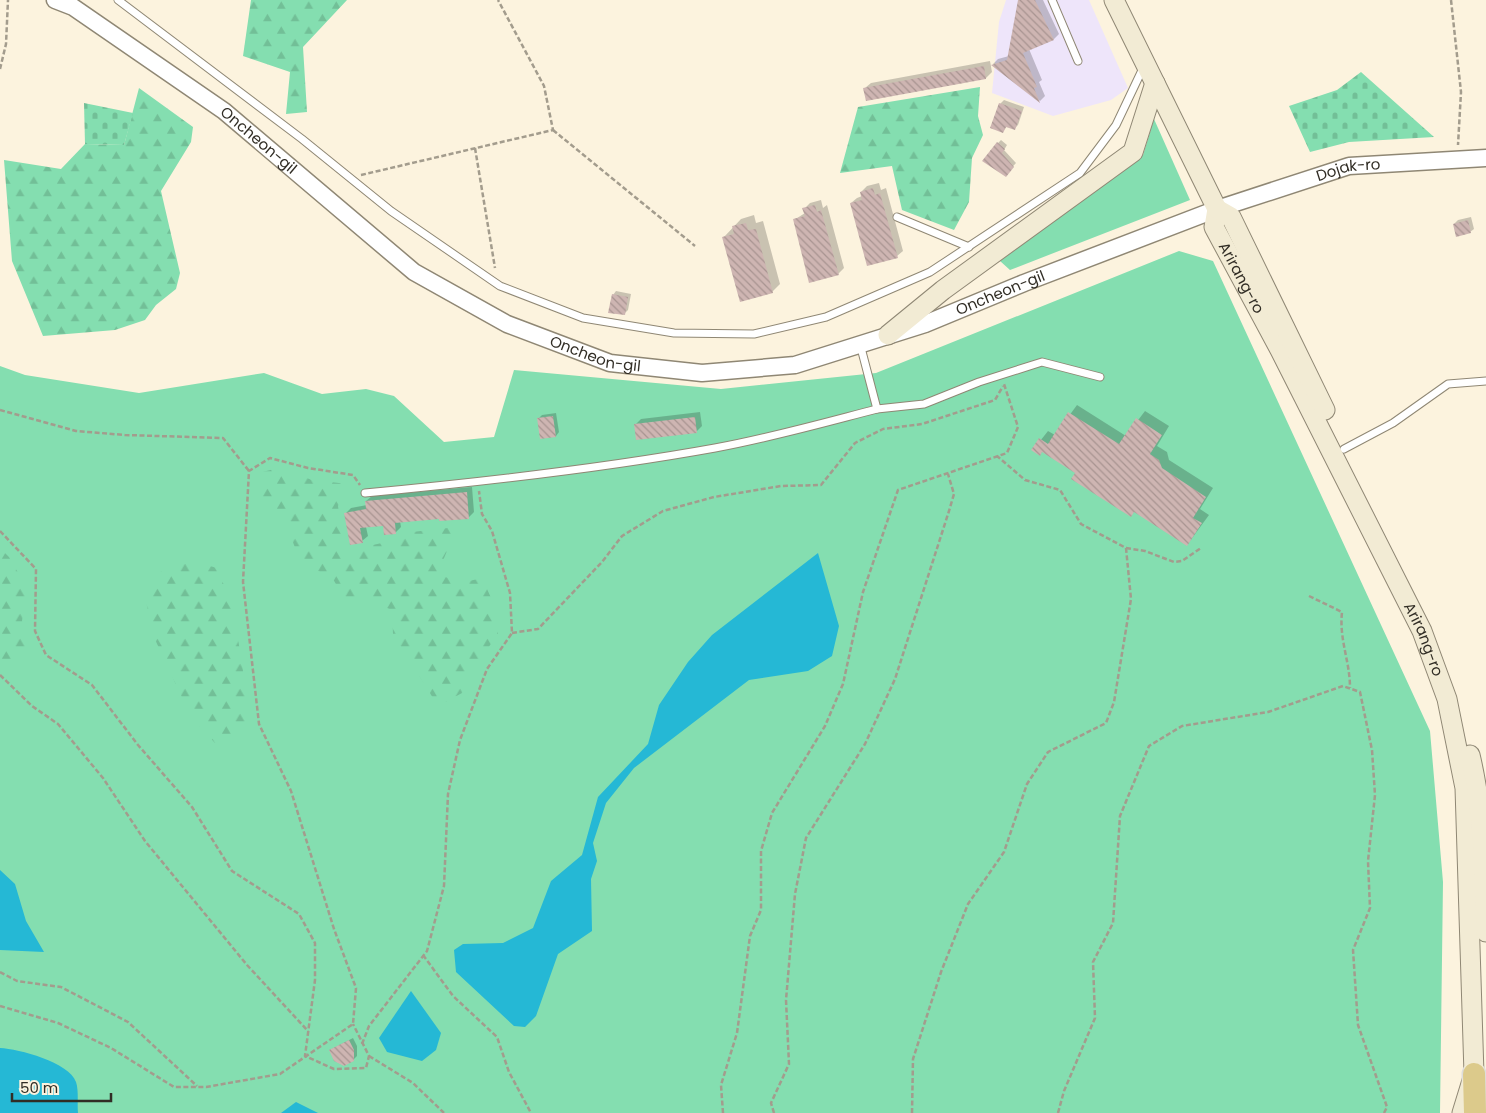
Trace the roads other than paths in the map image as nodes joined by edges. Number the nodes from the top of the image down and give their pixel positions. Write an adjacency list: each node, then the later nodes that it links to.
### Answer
1 (55, 0): 13 (street, Oncheon-gil)
2 (118, 0): 11 (lane)
3 (1052, 0): 5 (lane)
4 (1114, 0): 6 (main road, Arirang-ro)
5 (1078, 62)
6 (1145, 64): 7 (main road, Arirang-ro); 11 (lane)
7 (1155, 83): 9 (main road, Arirang-ro); 12 (main road)
8 (1486, 158): 9 (street, Dojak-ro)
9 (1217, 209): 12 (street, Oncheon-gil); 17 (main road, Arirang-ro); 21 (main road, Arirang-ro)
10 (897, 217): 11 (lane)
11 (969, 247)
12 (888, 335): 13 (street, Oncheon-gil)
13 (860, 344): 16 (lane)
14 (1100, 377): 16 (lane)
15 (1486, 382): 17 (lane)
16 (877, 409): 18 (lane)
17 (1344, 449): 19 (main road, Arirang-ro)
18 (365, 493)
19 (1485, 856): 20 (main road, Arirang-ro)
20 (1486, 932)
21 (1474, 1074): 22 (main road); 23 (highway, Arirang-ro)
22 (1462, 1113)
23 (1475, 1113)

